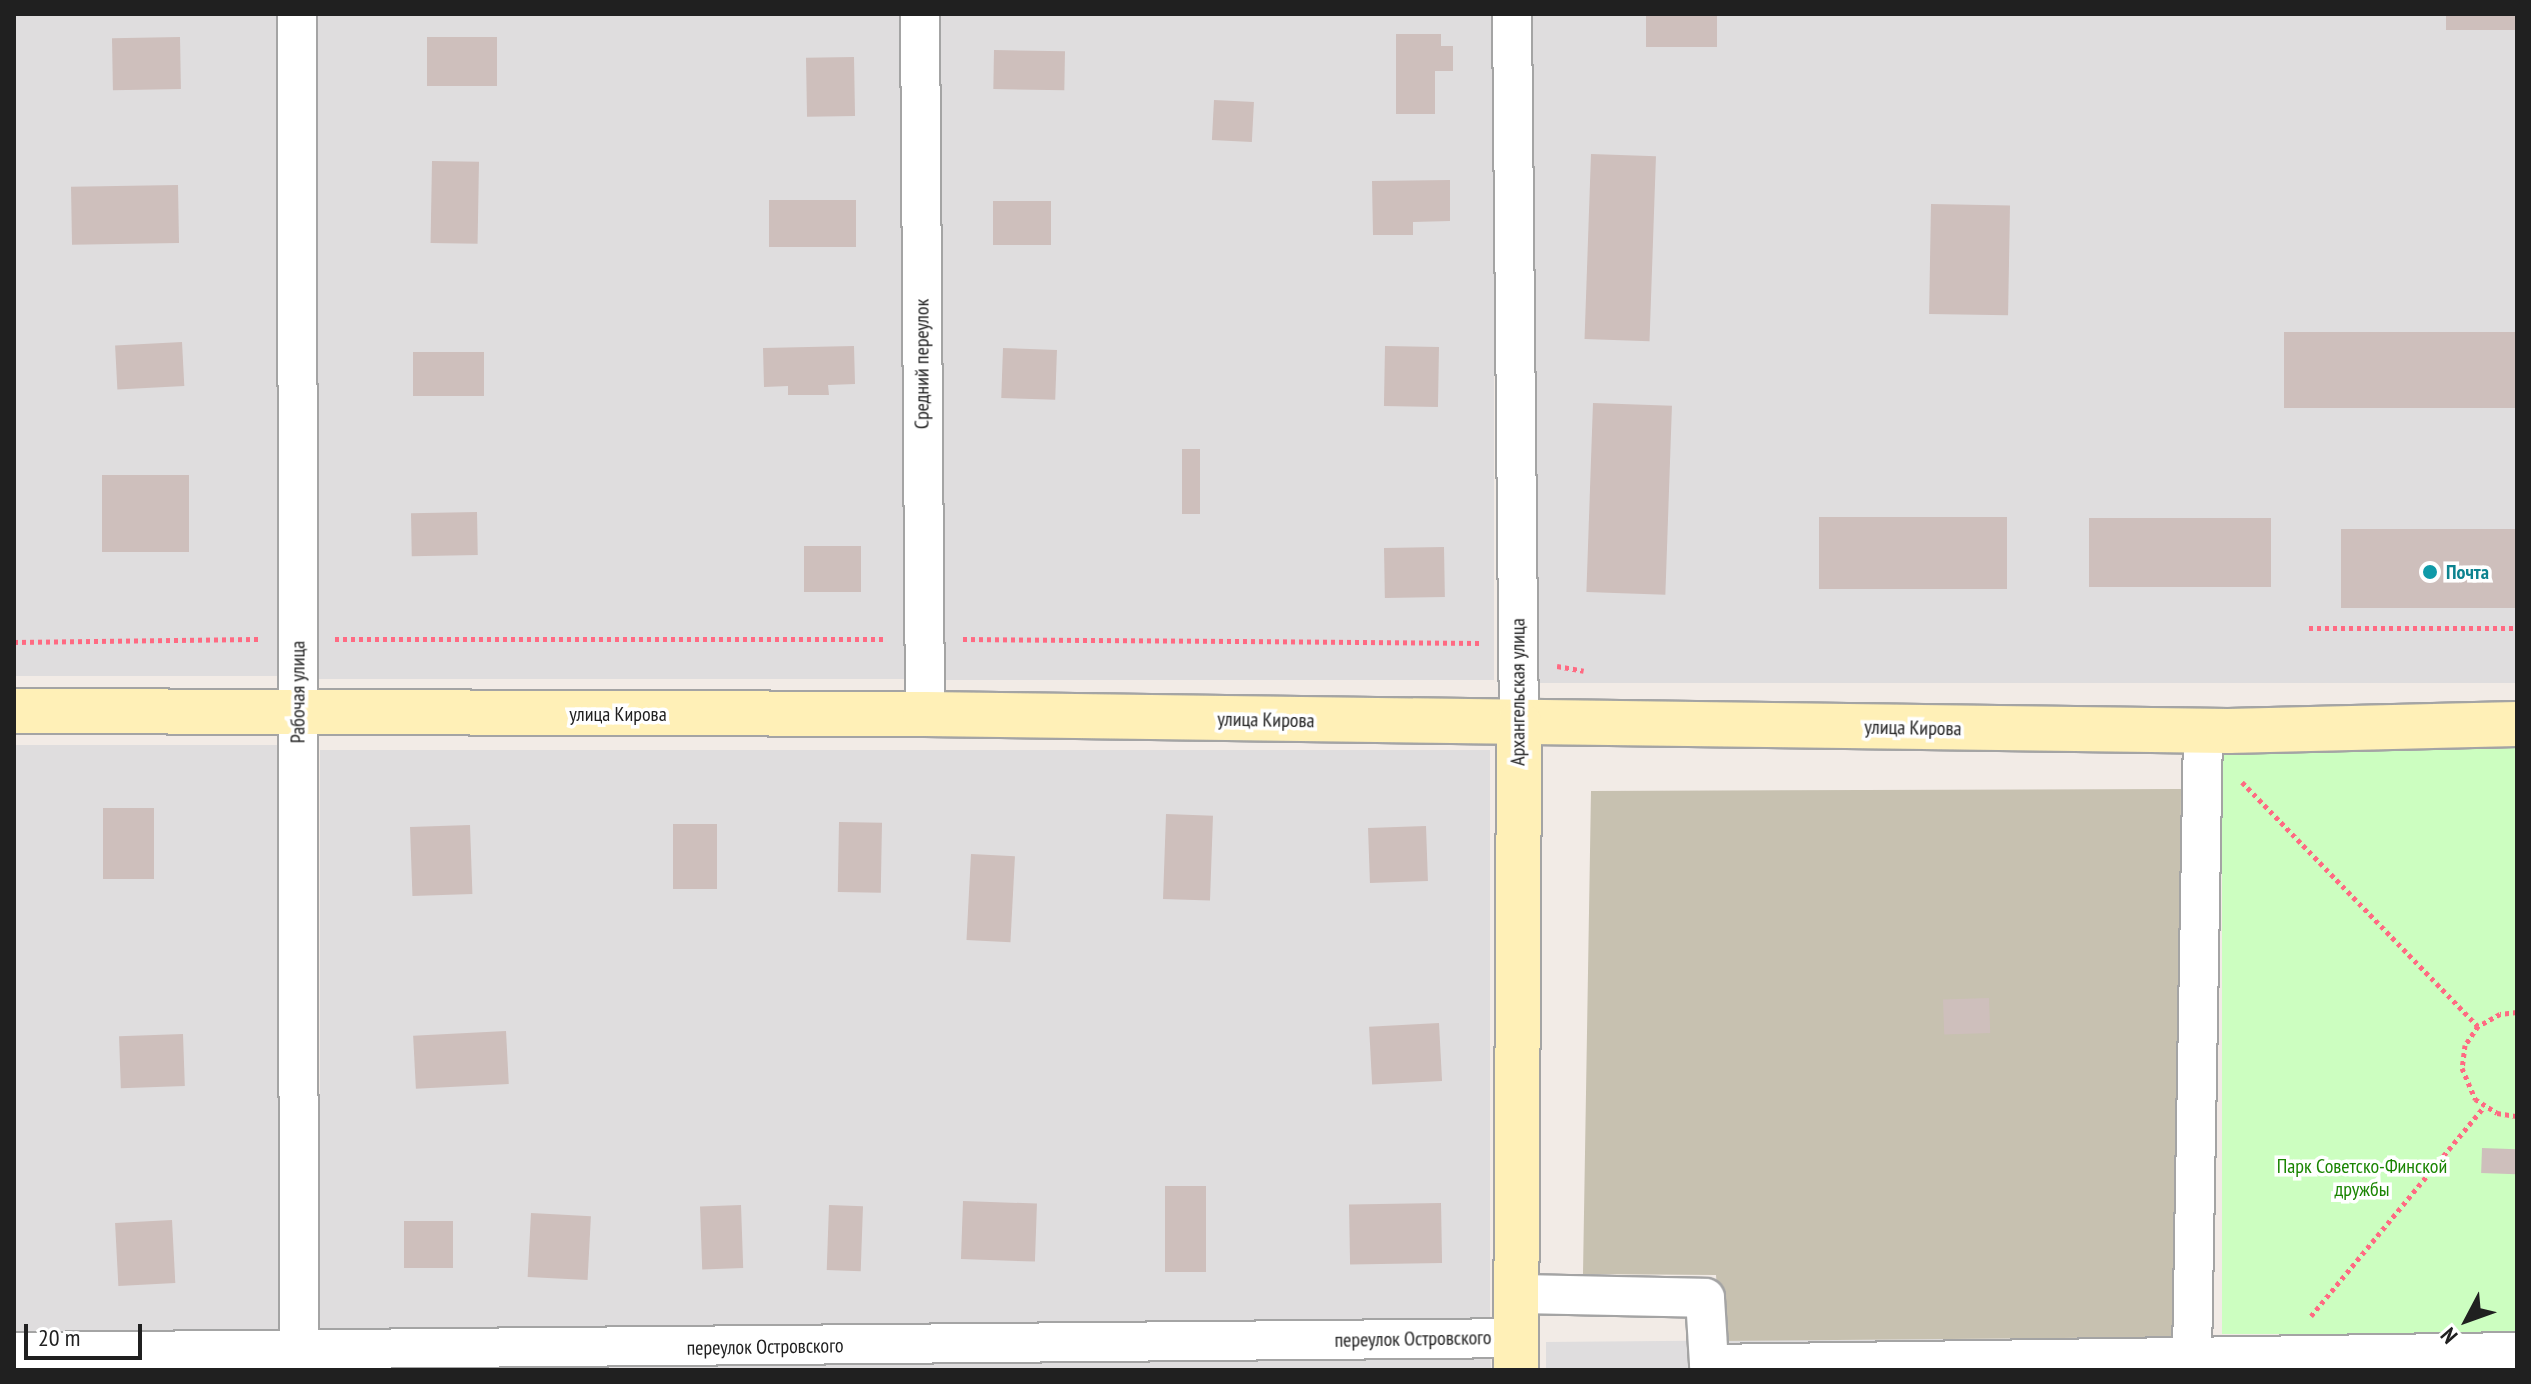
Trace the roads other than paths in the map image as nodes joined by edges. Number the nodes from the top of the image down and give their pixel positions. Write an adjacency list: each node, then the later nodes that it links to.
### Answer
1 (297, 14): 5 (street, Рабочая улица)
2 (920, 14): 6 (street, Средний переулок)
3 (1512, 14): 7 (street, Архангельская улица)
4 (14, 711): 5 (main road, улица Кирова)
5 (298, 714): 6 (main road, улица Кирова); 15 (street, Рабочая улица)
6 (925, 714): 7 (main road, улица Кирова)
7 (1519, 724): 9 (main road, улица Кирова); 10 (main road, Архангельская улица)
8 (2517, 724): 9 (main road, улица Кирова)
9 (2203, 731): 14 (street)
10 (1516, 1294): 13 (main road, Архангельская улица); 14 (street)
11 (14, 1352): 15 (street, переулок Островского)
12 (2517, 1352): 14 (street)
13 (1516, 1354): 15 (street, переулок Островского)
14 (2192, 1356)
15 (299, 1362)

